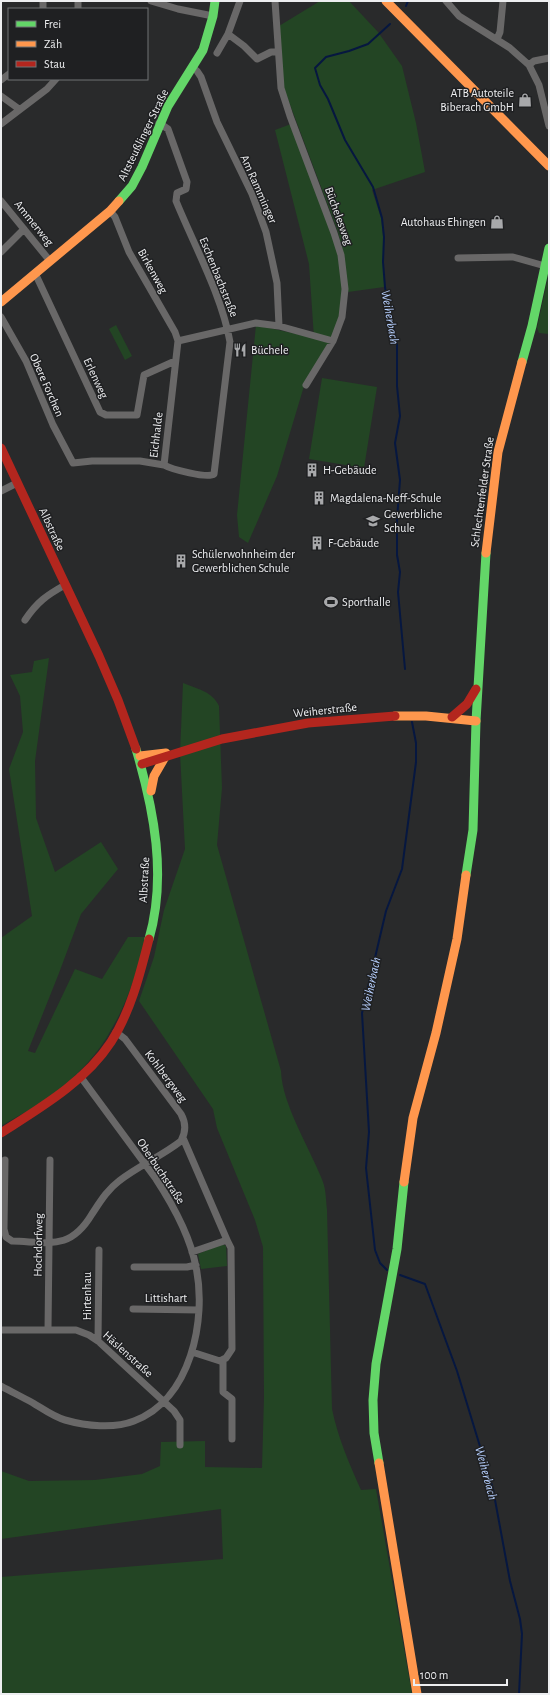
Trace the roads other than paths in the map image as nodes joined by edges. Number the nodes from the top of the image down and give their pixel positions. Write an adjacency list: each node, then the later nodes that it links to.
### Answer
1 (151, 1): 8 (street)
2 (215, 1): 8 (street, Altsteußlinger Straße)
3 (240, 1): 9 (street)
4 (275, 1): 11 (street, Büchelesweg)
5 (386, 1): 22 (street)
6 (446, 1): 10 (street)
7 (503, 1): 10 (street)
8 (213, 16): 15 (street, Altsteußlinger Straße)
9 (228, 34): 11 (street); 12 (street)
10 (497, 39): 14 (street)
11 (278, 52): 37 (street, Büchelesweg)
12 (217, 53)
13 (549, 58): 14 (street)
14 (529, 65): 21 (street)
15 (193, 68): 19 (street, Altsteußlinger Straße); 34 (street, Am Ramminger)
16 (55, 80): 18 (street)
17 (1, 96): 18 (street)
18 (19, 109): 20 (street)
19 (159, 123): 24 (street, Altsteußlinger Straße); 35 (street, Eschenbachstraße)
20 (1, 124)
21 (549, 126)
22 (547, 160)
23 (1, 200): 25 (street, Ammerweg)
24 (110, 211): 29 (street, Altsteußlinger Straße); 36 (street, Birkenweg)
25 (24, 229): 27 (street); 29 (street, Ammerweg)
26 (549, 248): 30 (street, Schlechtenfelder Straße)
27 (1, 252)
28 (458, 258): 30 (street)
29 (50, 261): 31 (street, Altsteußlinger Straße)
30 (546, 266): 47 (street, Schlechtenfelder Straße)
31 (35, 273): 32 (street, Altsteußlinger Straße); 38 (street, Erlenweg)
32 (2, 298)
33 (1, 317): 41 (street, Obere Forchen)
34 (279, 326): 35 (street); 37 (street)
35 (228, 329): 36 (street); 42 (street, Eschenbachstraße)
36 (178, 341): 38 (street, Eichhalde)
37 (333, 341): 39 (street, Büchelesweg)
38 (175, 361): 42 (street, Eichhalde)
39 (306, 385)
40 (1, 448): 43 (street, Albstraße)
41 (73, 463): 42 (street, Eichhalde)
42 (164, 465)
43 (17, 483): 44 (street); 45 (street, Albstraße)
44 (1, 491)
45 (65, 585): 46 (street); 52 (street, Albstraße)
46 (25, 620)
47 (478, 684): 48 (street); 49 (street, Schlechtenfelder Straße)
48 (452, 717): 49 (street, Weiherstraße); 50 (street, Weiherstraße)
49 (476, 721): 78 (street, Schlechtenfelder Straße)
50 (180, 753): 51 (street, Weiherstraße); 52 (street, Weiherstraße)
51 (165, 757): 52 (street, Weiherstraße); 53 (street)
52 (141, 760): 53 (street, Albstraße)
53 (151, 797): 54 (street, Albstraße)
54 (116, 1032): 55 (street, Albstraße); 57 (street, Kohlbergweg)
55 (80, 1076): 56 (street, Albstraße); 60 (street, Oberbuchstraße)
56 (1, 1133)
57 (183, 1138): 60 (street); 61 (street, Kohlbergweg)
58 (5, 1160): 62 (street)
59 (50, 1160): 62 (street, Hochdorfweg)
60 (145, 1164): 62 (street); 64 (street, Oberbuchstraße)
61 (227, 1240): 64 (street); 73 (street, Kohlbergweg)
62 (49, 1242): 70 (street, Hochdorfweg)
63 (99, 1250): 71 (street, Hirtenhau)
64 (192, 1252): 65 (street, Oberbuchstraße)
65 (196, 1265): 66 (street); 68 (street, Oberbuchstraße)
66 (134, 1267)
67 (133, 1309): 68 (street, Littishart)
68 (199, 1310): 72 (street, Oberbuchstraße)
69 (1, 1330): 70 (street, Häslenstraße)
70 (48, 1330): 71 (street, Häslenstraße)
71 (98, 1341): 75 (street, Häslenstraße)
72 (192, 1352): 73 (street); 75 (street, Oberbuchstraße)
73 (223, 1360): 76 (street, Kohlbergweg)
74 (1, 1386): 75 (street, Oberbuchstraße)
75 (164, 1401): 77 (street)
76 (232, 1439)
77 (180, 1445)
78 (417, 1694)

